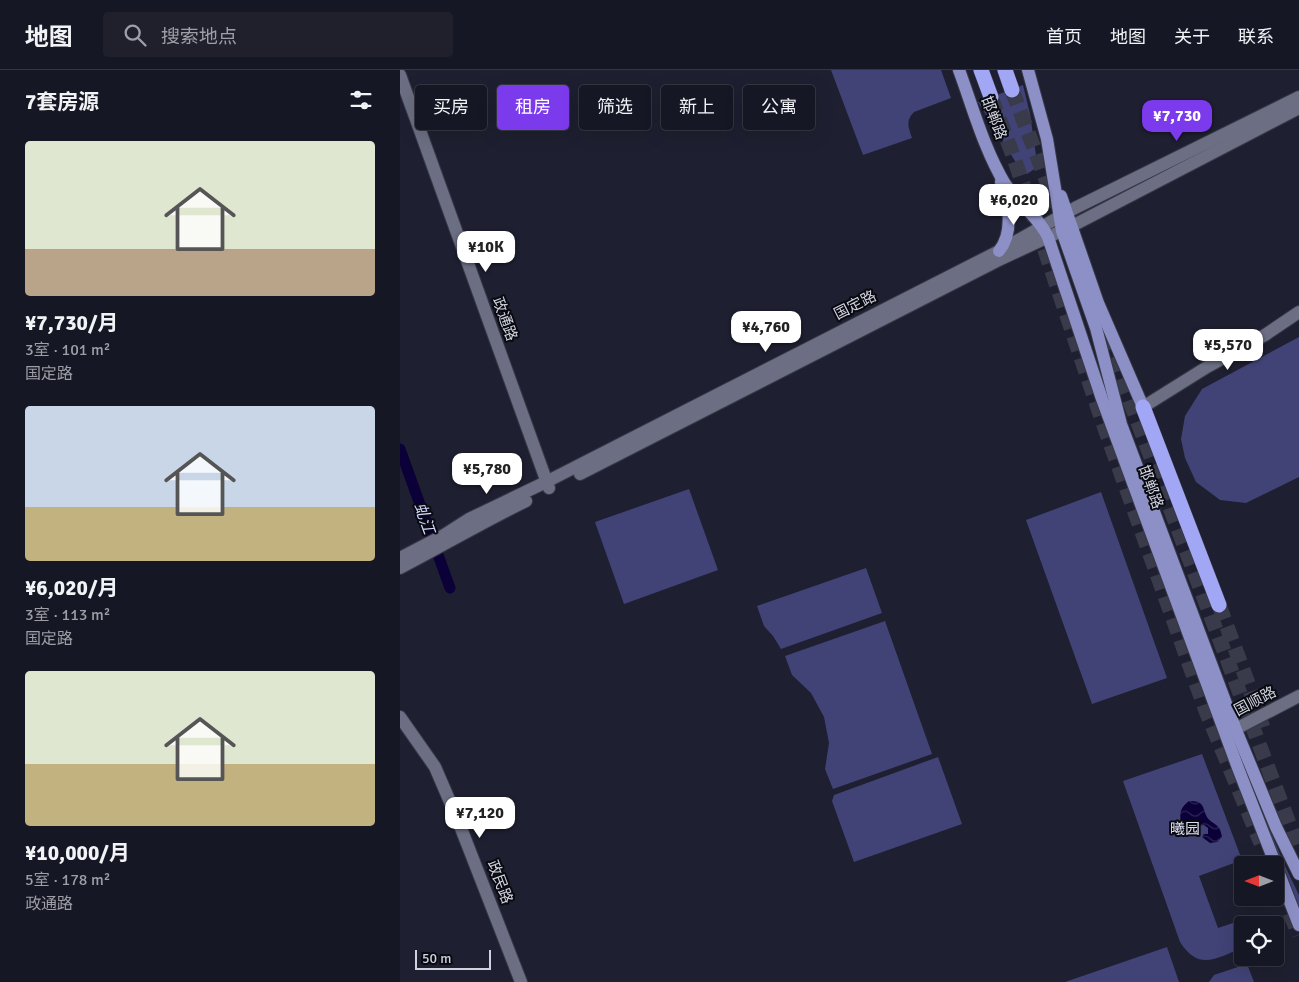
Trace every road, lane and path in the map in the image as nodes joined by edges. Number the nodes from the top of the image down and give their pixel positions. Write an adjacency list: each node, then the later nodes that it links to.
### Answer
1 (959, 70): 10 (main road, 邯郸路)
2 (981, 70): 8 (highway)
3 (1005, 70): 6 (highway)
4 (1028, 70): 11 (main road, 邯郸路)
5 (400, 75): 17 (street, 政通路)
6 (1012, 90)
7 (1299, 96): 11 (street, 国定路)
8 (991, 97)
9 (1299, 108): 12 (street, 国定路)
10 (994, 163): 13 (main road, 邯郸路); 14 (main road)
11 (1063, 215): 12 (main road, 邯郸路); 13 (street, 国定路)
12 (1067, 229): 13 (street, 国定路); 16 (main road, 邯郸路); 24 (main road, 邯郸路)
13 (1046, 232): 14 (street, 国定路); 17 (street, 国定路); 24 (main road, 邯郸路)
14 (999, 251): 17 (street, 国定路)
15 (1299, 312): 16 (street)
16 (1143, 407): 21 (highway)
17 (548, 485): 18 (street, 国定路)
18 (419, 553): 19 (street, 国定路); 20 (street, 国定路)
19 (400, 558)
20 (400, 568)
21 (1219, 605)
22 (1299, 696): 24 (street, 国顺路)
23 (400, 717): 27 (street, 政民路)
24 (1231, 732): 25 (main road, 邯郸路); 26 (main road, 邯郸路)
25 (1299, 874)
26 (1299, 925)
27 (521, 982)

